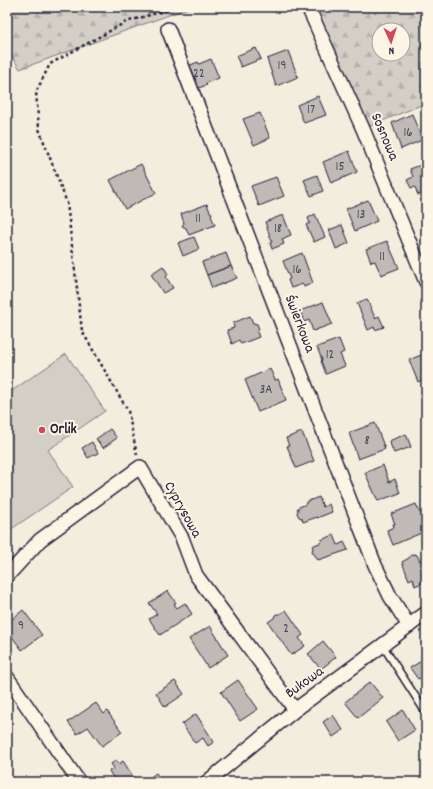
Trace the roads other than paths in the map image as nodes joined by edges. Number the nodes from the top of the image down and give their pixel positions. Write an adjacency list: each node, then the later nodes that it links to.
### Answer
1 (308, 7): 3 (street, Sosnowa)
2 (168, 29): 6 (street, Świerkowa)
3 (426, 282)
4 (7, 576): 9 (street, Cyprysowa)
5 (426, 613): 6 (street, Bukowa)
6 (409, 626): 7 (street, Bukowa)
7 (383, 646): 9 (street, Bukowa); 10 (lane)
8 (7, 677): 11 (street)
9 (295, 710): 12 (street, Bukowa)
10 (426, 713)
11 (79, 782)
12 (207, 782)

